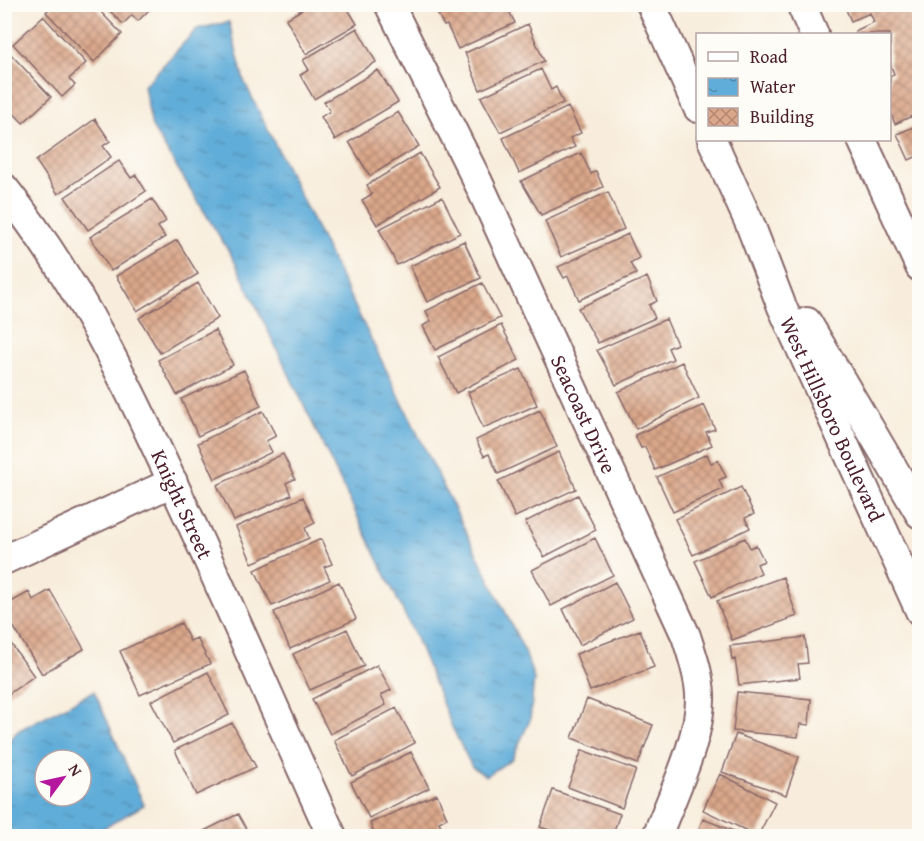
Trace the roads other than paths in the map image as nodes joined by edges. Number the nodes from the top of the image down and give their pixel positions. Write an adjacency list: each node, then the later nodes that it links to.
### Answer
1 (389, 4): 16 (street, Seacoast Drive)
2 (651, 4): 5 (street)
3 (801, 4): 4 (street)
4 (814, 33)
5 (696, 104)
6 (712, 141): 9 (street, West Hillsboro Boulevard)
7 (862, 141): 10 (street)
8 (4, 188): 11 (street, Knight Street)
9 (750, 224): 12 (street, West Hillsboro Boulevard); 14 (street, West Hillsboro Boulevard)
10 (920, 267)
11 (173, 482): 13 (street); 15 (street, Knight Street)
12 (920, 514)
13 (4, 560)
14 (920, 611)
15 (332, 837)
16 (657, 837)

